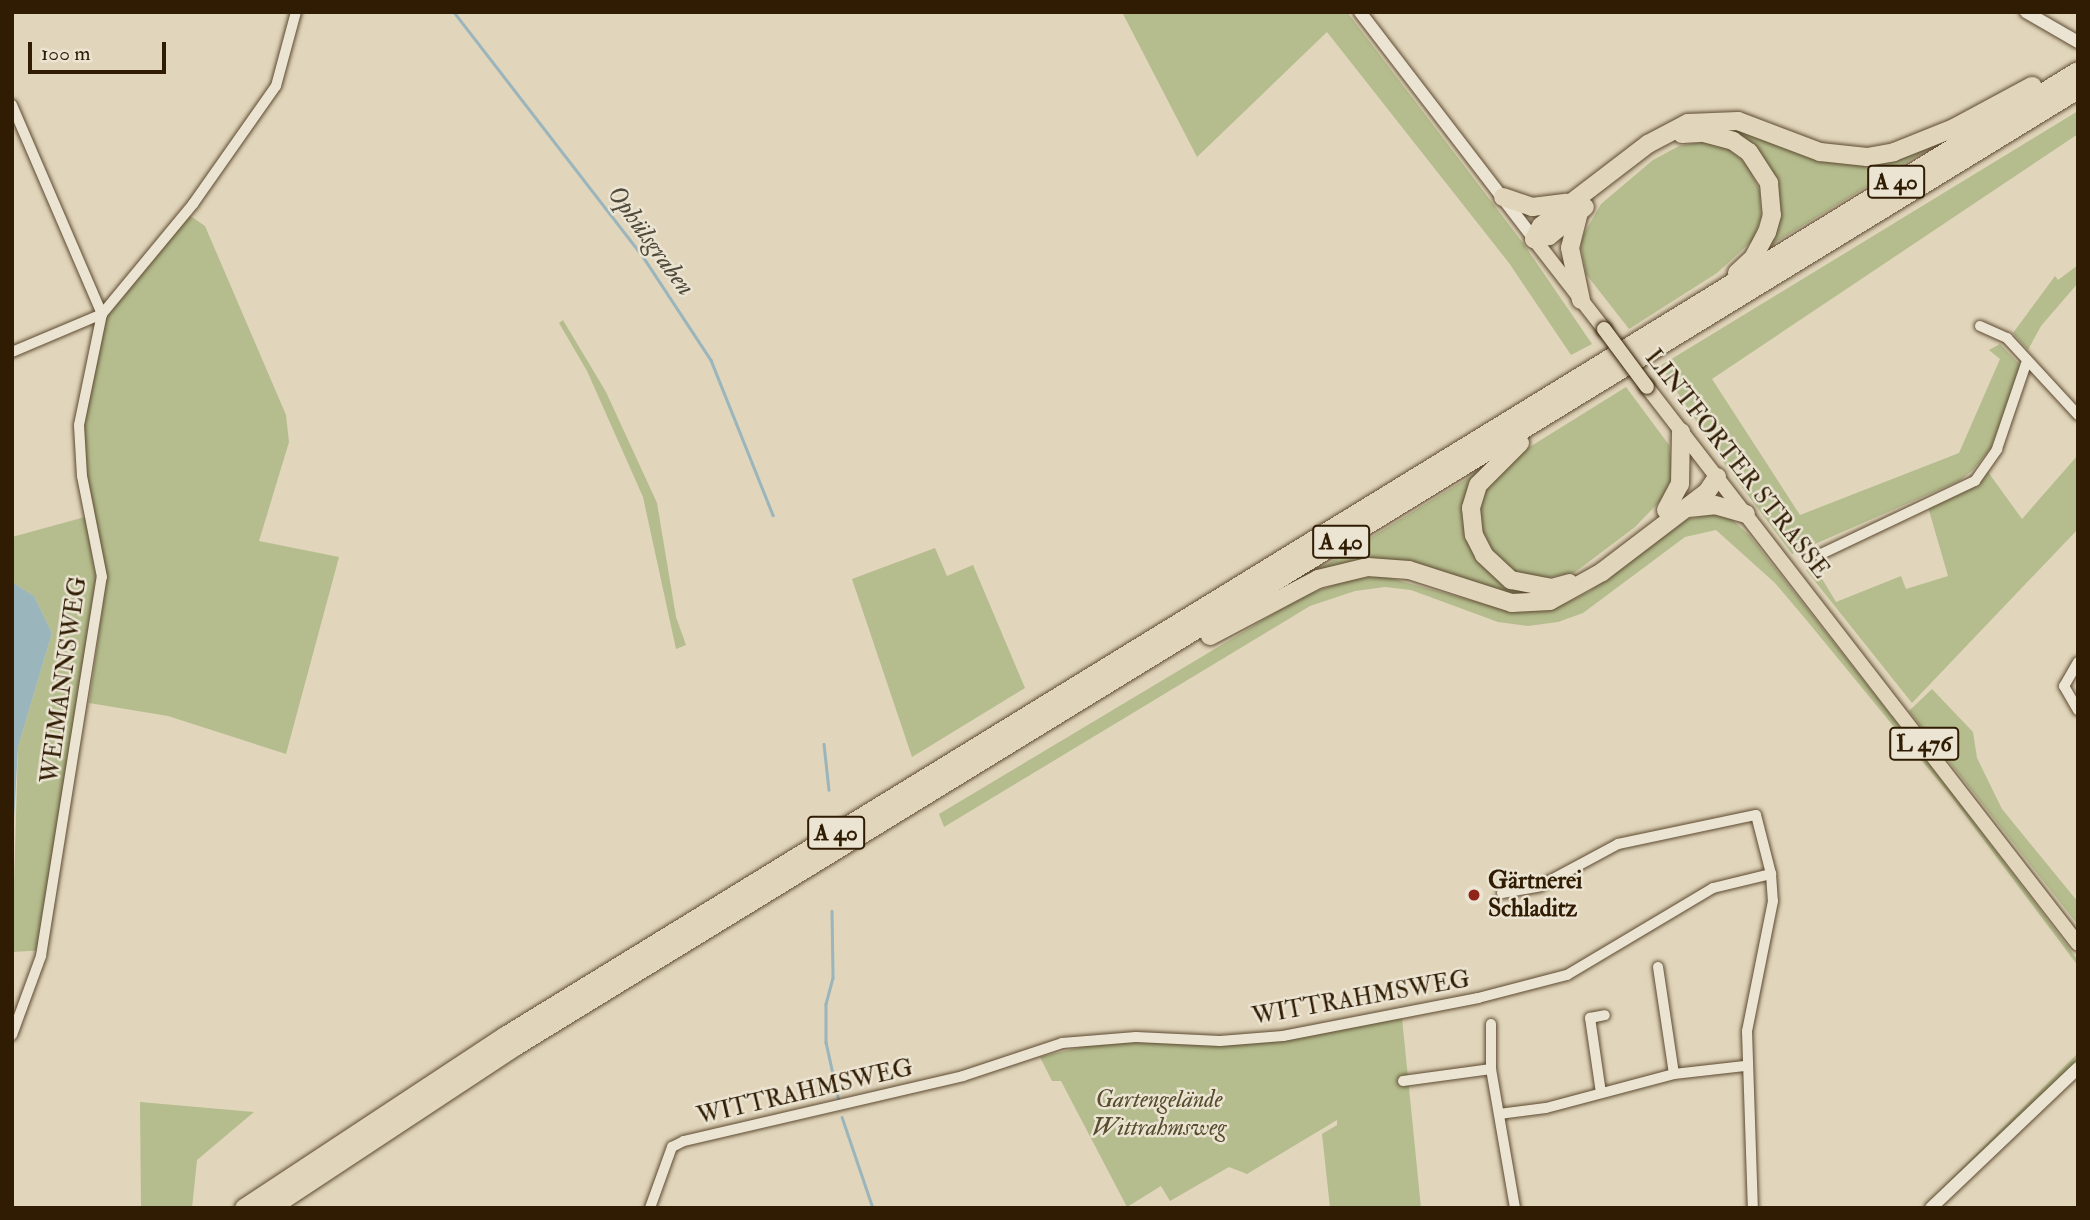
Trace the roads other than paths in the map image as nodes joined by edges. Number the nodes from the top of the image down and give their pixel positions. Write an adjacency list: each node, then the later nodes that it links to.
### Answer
1 (296, 12): 13 (street, WEIMANNSWEG)
2 (1360, 12): 8 (main road, LINTFORTER STRASSE / L 476)
3 (2026, 12): 4 (main road)
4 (2077, 47): 9 (highway)
5 (2078, 71): 11 (highway, A 40)
6 (2078, 90): 17 (highway, A 40)
7 (12, 105): 13 (street)
8 (1503, 197): 9 (highway); 10 (main road, LINTFORTER STRASSE / L 476)
9 (1576, 207): 10 (highway); 11 (highway); 12 (highway)
10 (1534, 239): 12 (main road, LINTFORTER STRASSE / L 476)
11 (1714, 294): 41 (highway, A 40)
12 (1581, 300): 19 (main road, LINTFORTER STRASSE / L 476, bridge)
13 (102, 314): 15 (street); 33 (street, WEIMANNSWEG)
14 (1980, 326): 16 (street)
15 (12, 352)
16 (2027, 361): 18 (street); 23 (street)
17 (1596, 386): 21 (highway); 25 (highway, A 40)
18 (2078, 415)
19 (1681, 432): 20 (main road, LINTFORTER STRASSE / L 476); 21 (highway)
20 (1717, 477): 21 (highway); 22 (main road, LINTFORTER STRASSE / L 476)
21 (1669, 513): 22 (highway); 25 (highway)
22 (1746, 514): 29 (main road, LINTFORTER STRASSE / L 476)
23 (1819, 555)
24 (2078, 662): 26 (street)
25 (1085, 698): 42 (highway, A 40)
26 (2078, 709)
27 (1771, 874): 28 (street); 34 (street); 43 (street, WITTRAHMSWEG)
28 (1502, 894)
29 (2078, 944)
30 (1658, 967): 37 (street)
31 (1605, 1015): 39 (street)
32 (1491, 1024): 36 (street)
33 (12, 1035)
34 (1745, 1066): 37 (street); 45 (street)
35 (2078, 1068): 46 (main road)
36 (1491, 1069): 38 (street); 40 (street)
37 (1674, 1074): 39 (street)
38 (1403, 1081)
39 (1601, 1093): 40 (street)
40 (1499, 1114): 44 (street)
41 (244, 1208)
42 (271, 1208)
43 (650, 1208)
44 (1515, 1208)
45 (1753, 1208)
46 (1931, 1208)

